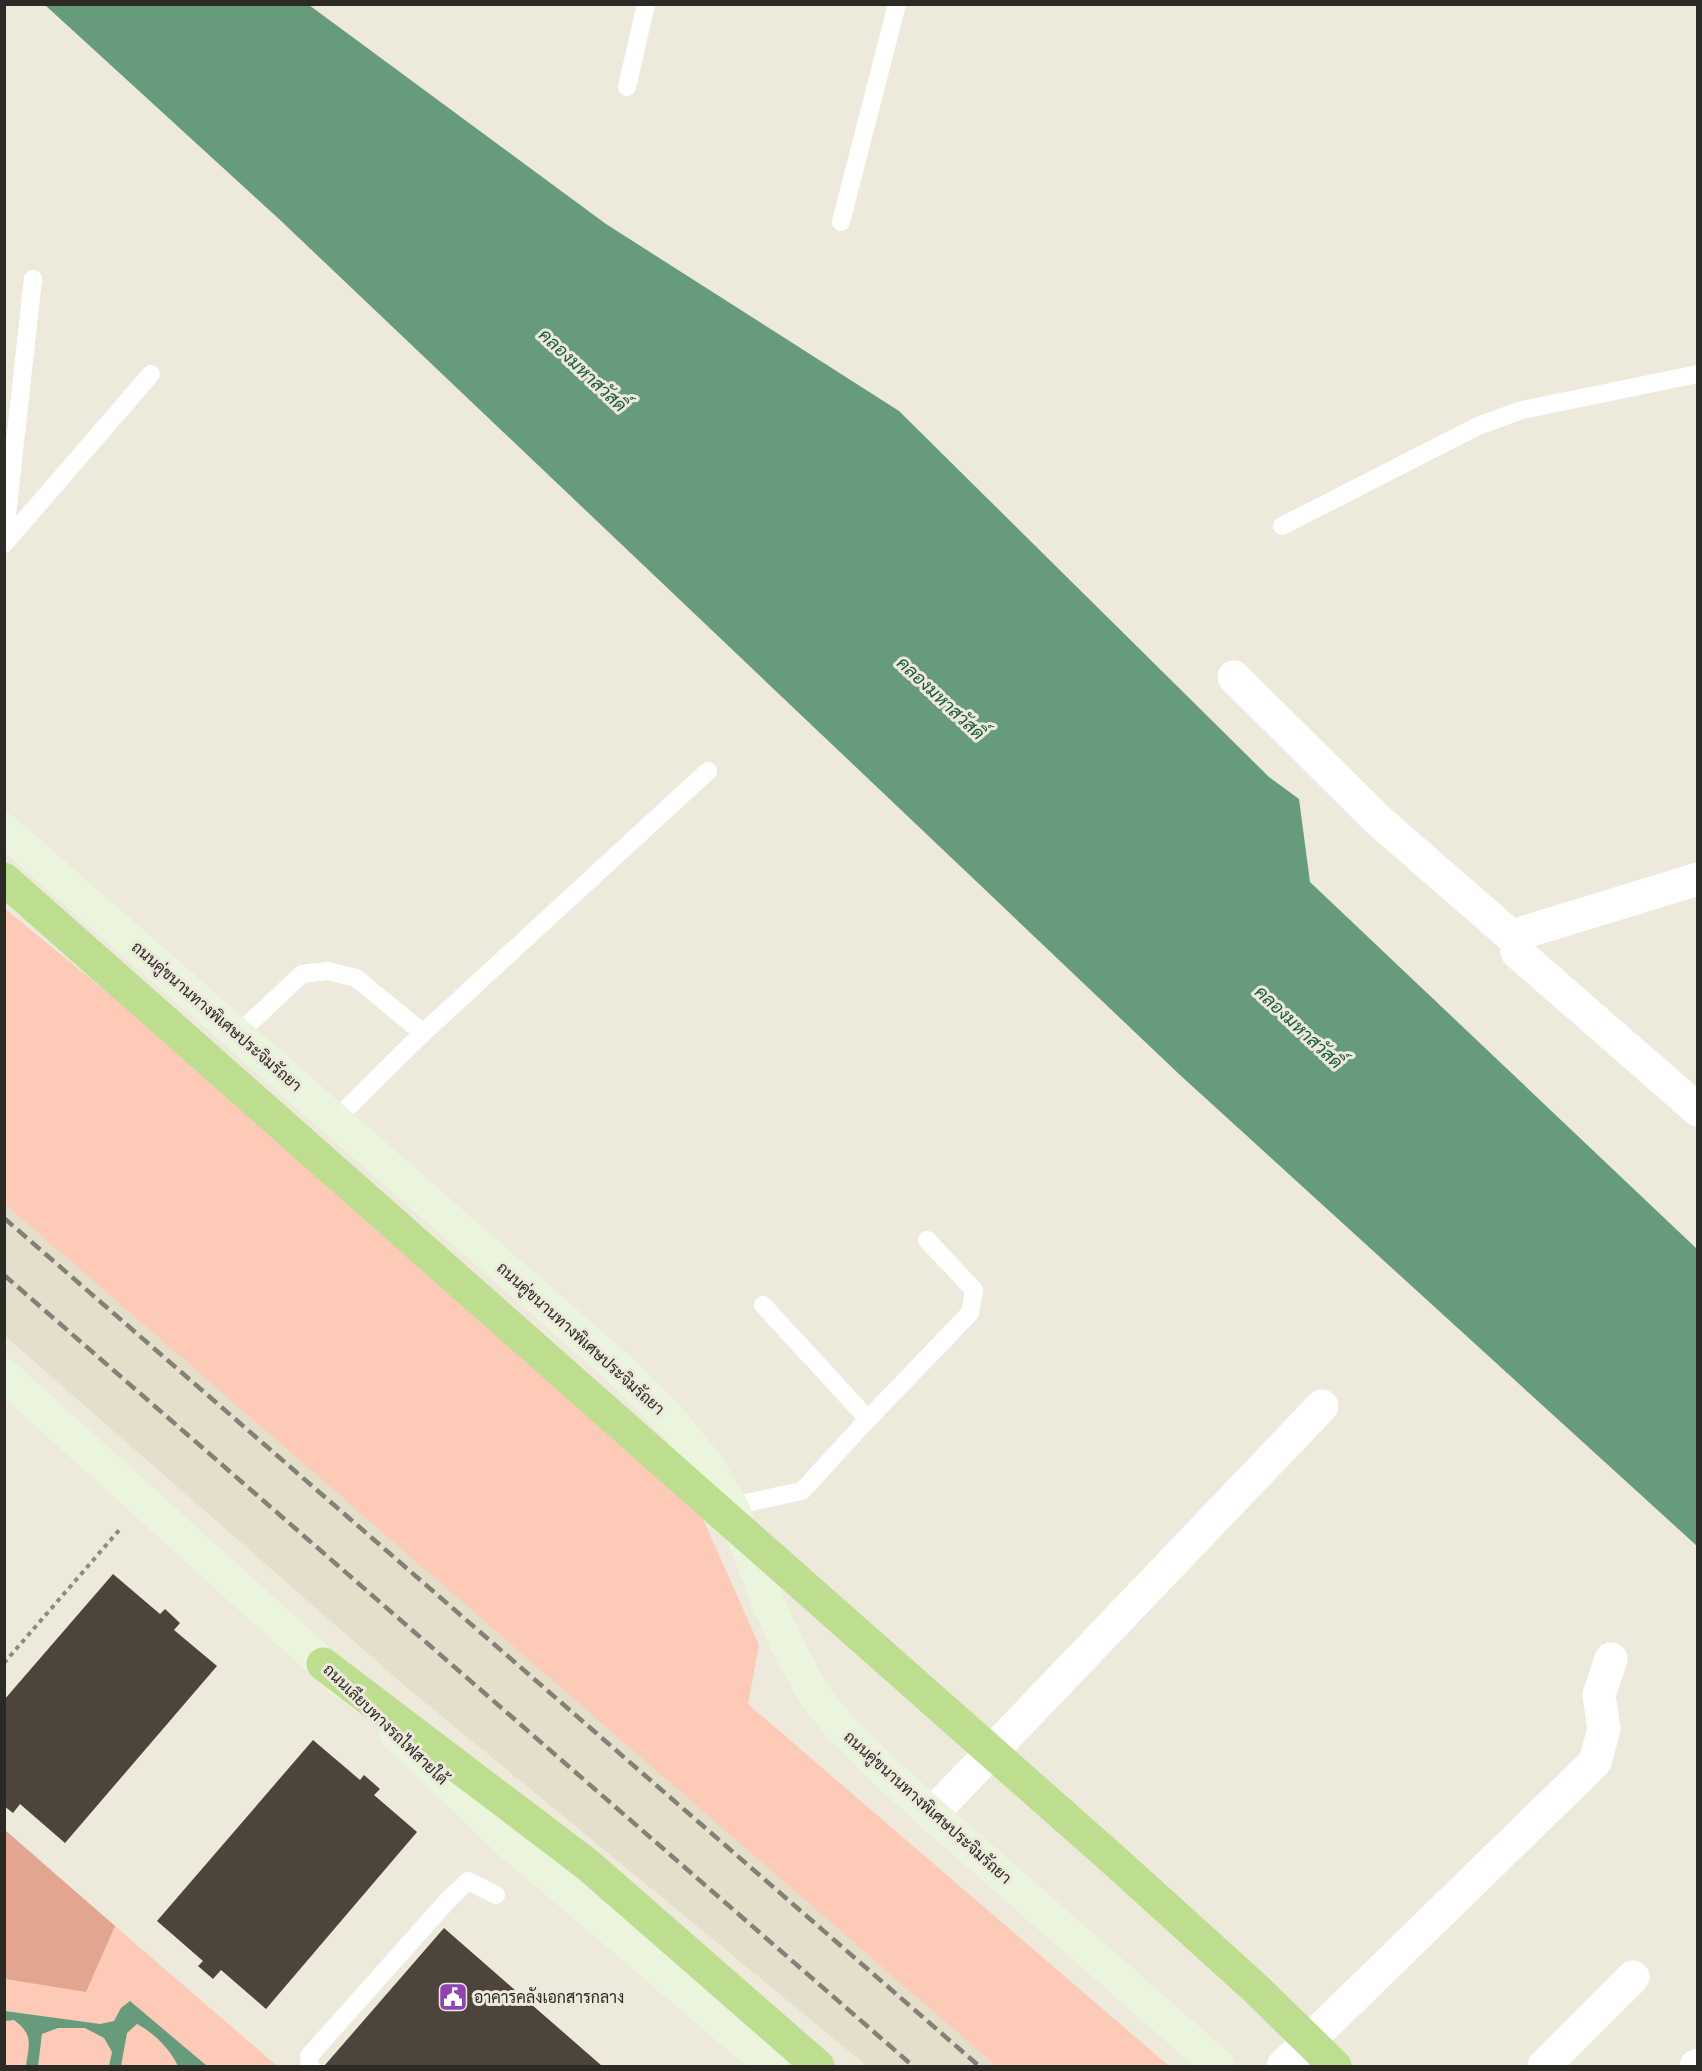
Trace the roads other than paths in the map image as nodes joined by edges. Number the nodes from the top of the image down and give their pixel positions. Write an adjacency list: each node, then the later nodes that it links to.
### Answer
1 (646, 4): 3 (lane)
2 (897, 4): 4 (lane)
3 (627, 87)
4 (841, 222)
5 (33, 279): 9 (lane)
6 (151, 374): 9 (lane)
7 (1698, 374): 8 (lane)
8 (1282, 526)
9 (4, 543)
10 (1234, 677): 15 (street)
11 (708, 771): 16 (lane)
12 (4, 830): 17 (main road, ถนนคู่ขนานทางพิเศษประจิมรัถยา)
13 (4, 879): 36 (highway)
14 (1698, 879): 15 (street)
15 (1517, 941): 18 (street)
16 (423, 1033): 17 (lane); 19 (lane)
17 (238, 1034): 19 (main road, ถนนคู่ขนานทางพิเศษประจิมรัถยา)
18 (1698, 1110)
19 (336, 1119): 25 (main road, ถนนคู่ขนานทางพิเศษประจิมรัถยา)
20 (927, 1240): 24 (lane)
21 (763, 1305): 24 (lane)
22 (8, 1387): 27 (main road, ถนนเลียบทางรถไฟสายใต้)
23 (1322, 1406): 28 (street)
24 (868, 1419): 25 (lane)
25 (732, 1506): 28 (main road, ถนนคู่ขนานทางพิเศษประจิมรัถยา)
26 (1611, 1659): 35 (street)
27 (323, 1664): 32 (main road, ถนนเลียบทางรถไฟสายใต้); 33 (highway)
28 (932, 1814): 34 (main road, ถนนคู่ขนานทางพิเศษประจิมรัถยา)
29 (496, 1895): 31 (lane)
30 (1633, 1977): 37 (street)
31 (310, 2067)
32 (772, 2067)
33 (818, 2067)
34 (1220, 2067)
35 (1283, 2067)
36 (1335, 2067)
37 (1544, 2067)

